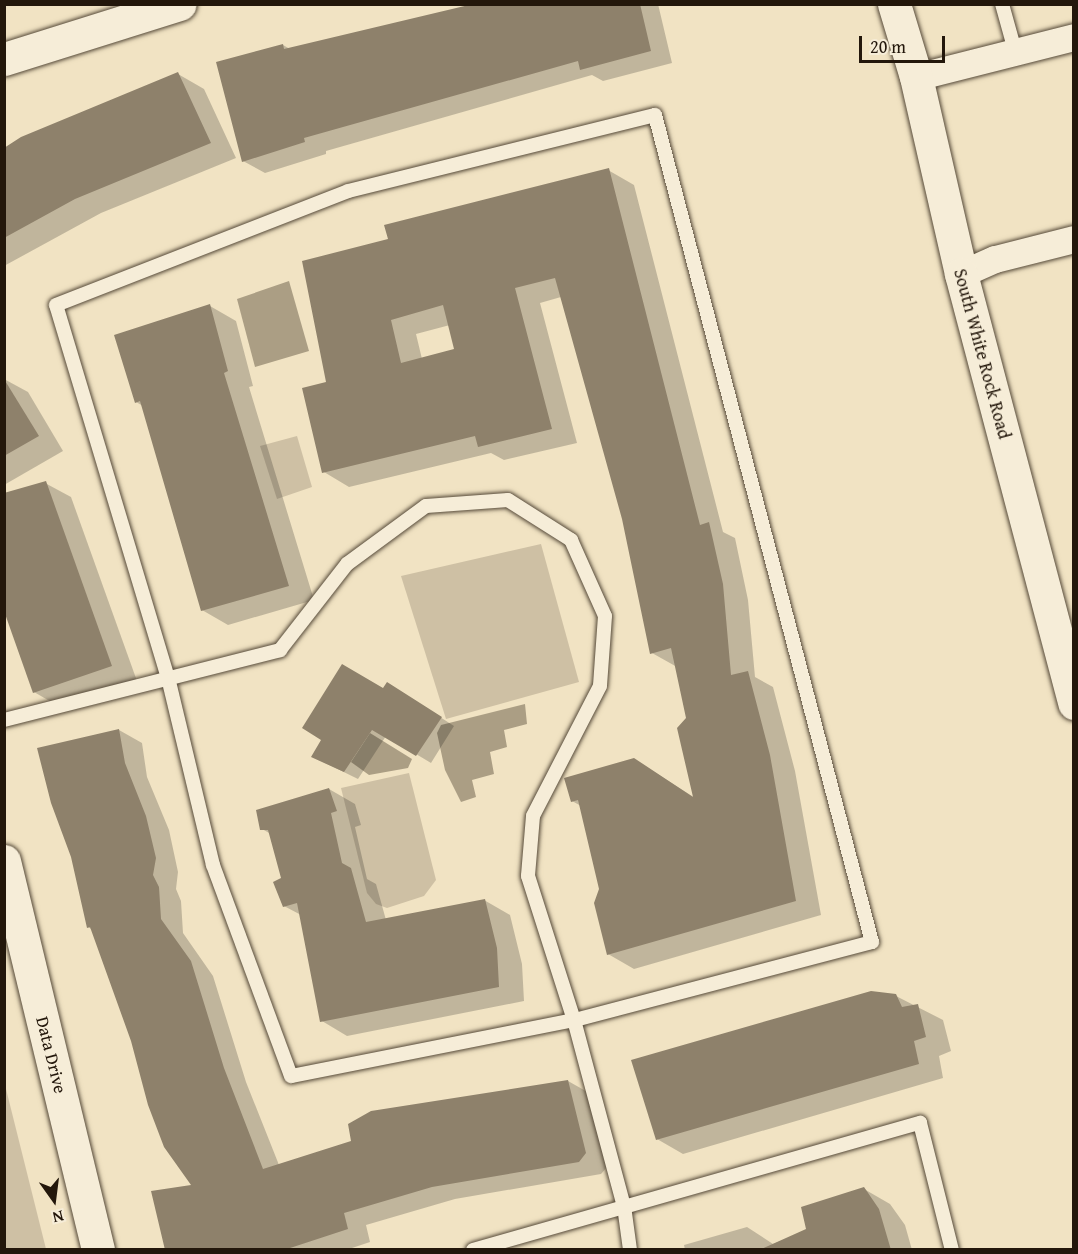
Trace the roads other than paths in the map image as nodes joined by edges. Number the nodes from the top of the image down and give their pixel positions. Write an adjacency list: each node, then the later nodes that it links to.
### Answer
1 (180, 4): 6 (street)
2 (894, 4): 7 (street, South White Rock Road)
3 (1002, 4): 5 (lane)
4 (1074, 37): 5 (street)
5 (1015, 51): 7 (street)
6 (4, 59)
7 (916, 77): 9 (street, South White Rock Road)
8 (1074, 239): 9 (street)
9 (961, 274): 10 (street, South White Rock Road)
10 (1064, 629): 12 (street, South White Rock Road)
11 (168, 678): 13 (lane); 15 (lane); 15 (lane); 15 (lane)
12 (1074, 703)
13 (4, 720)
14 (4, 861): 17 (street, Data Drive)
15 (574, 1020): 16 (lane)
16 (624, 1206): 18 (lane); 19 (lane); 20 (lane)
17 (98, 1250)
18 (473, 1250)
19 (630, 1250)
20 (952, 1250)

